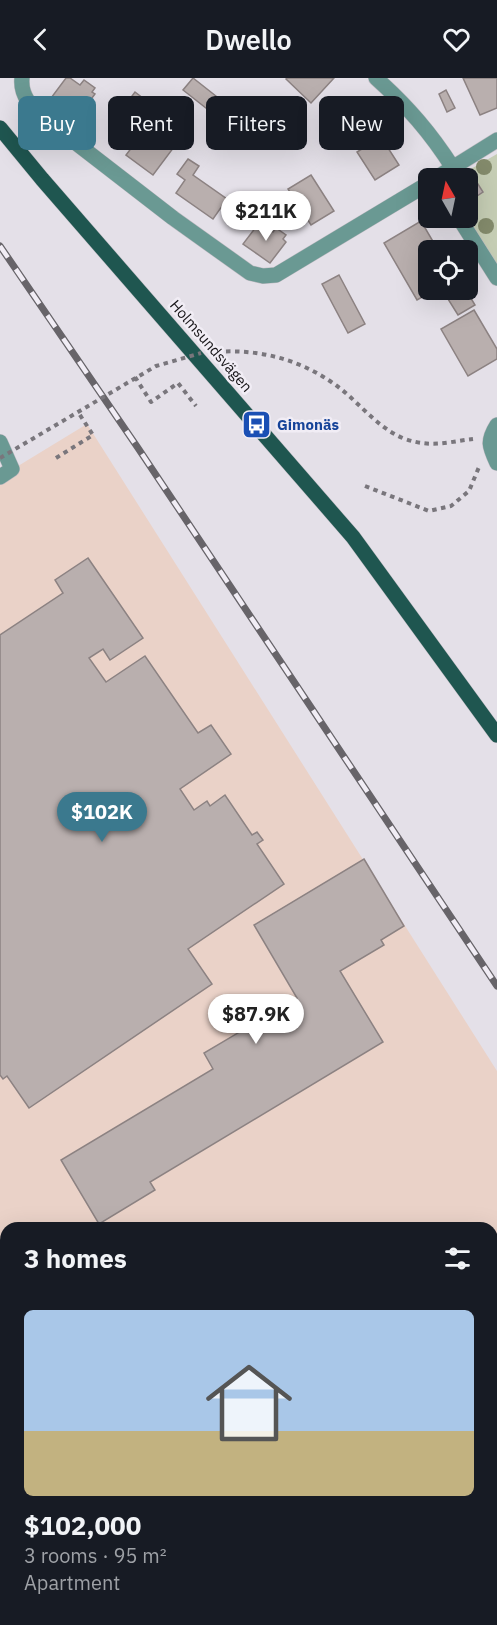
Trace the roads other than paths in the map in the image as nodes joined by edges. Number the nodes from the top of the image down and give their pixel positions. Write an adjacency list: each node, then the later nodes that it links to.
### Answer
1 (22, 78): 6 (street)
2 (376, 78): 5 (street)
3 (0, 128): 13 (main road, Holmsundsvägen)
4 (497, 140): 5 (street)
5 (453, 168)
6 (418, 190)
7 (465, 228): 8 (street)
8 (497, 278)
9 (493, 431): 11 (street)
10 (0, 442): 12 (street)
11 (497, 463)
12 (4, 473)
13 (497, 735)

